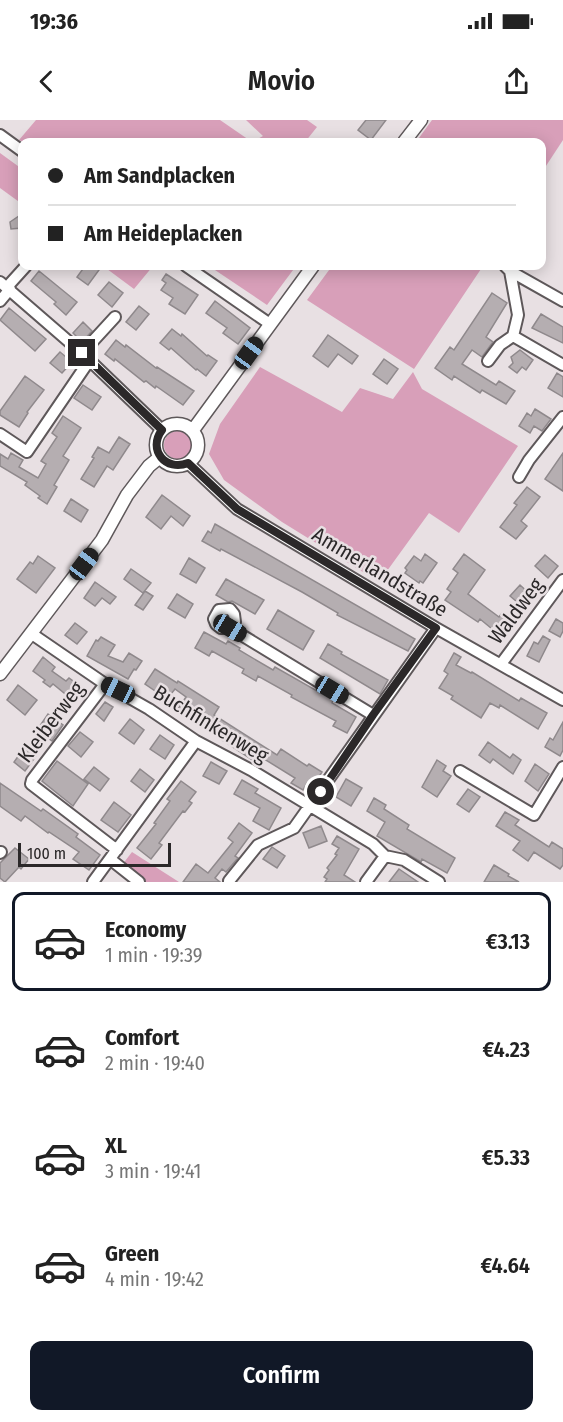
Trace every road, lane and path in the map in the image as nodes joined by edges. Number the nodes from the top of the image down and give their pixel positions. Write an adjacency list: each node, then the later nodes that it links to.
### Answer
1 (421, 120): 3 (street)
2 (0, 135): 4 (street)
3 (407, 138)
4 (18, 148)
5 (22, 270): 10 (street)
6 (192, 270): 16 (street)
7 (310, 270): 16 (street)
8 (507, 270): 17 (street)
9 (510, 270): 12 (street)
10 (6, 286): 13 (street); 18 (street)
11 (563, 288): 12 (street)
12 (550, 293): 14 (street)
13 (0, 301)
14 (563, 301)
15 (115, 317): 18 (street)
16 (270, 324): 23 (street)
17 (513, 336): 19 (street); 20 (street)
18 (85, 357): 22 (street); 24 (street)
19 (488, 361)
20 (563, 365)
21 (563, 417): 27 (street)
22 (162, 430): 23 (street); 25 (street)
23 (193, 430): 26 (street)
24 (0, 434)
25 (160, 457): 26 (street); 31 (street)
26 (188, 463): 30 (street, Ammerlandstraße)
27 (519, 477)
28 (563, 580): 32 (street, Waldweg)
29 (230, 628): 36 (street)
30 (436, 628): 32 (street, Ammerlandstraße); 36 (street)
31 (32, 634): 33 (street); 34 (street, Buchfinkenweg)
32 (501, 664): 35 (street, Ammerlandstraße)
33 (0, 674)
34 (105, 684): 37 (street, Buchfinkenweg); 41 (street, Kleiberweg)
35 (563, 700)
36 (373, 715): 40 (street)
37 (196, 741): 40 (street, Buchfinkenweg); 41 (street)
38 (563, 767): 39 (street)
39 (460, 771)
40 (310, 807): 42 (street, Buchfinkenweg); 43 (street)
41 (114, 855): 44 (street); 45 (street)
42 (385, 856): 46 (street); 47 (street, Buchfinkenweg)
43 (230, 881)
44 (93, 882)
45 (139, 882)
46 (366, 882)
47 (439, 882)

